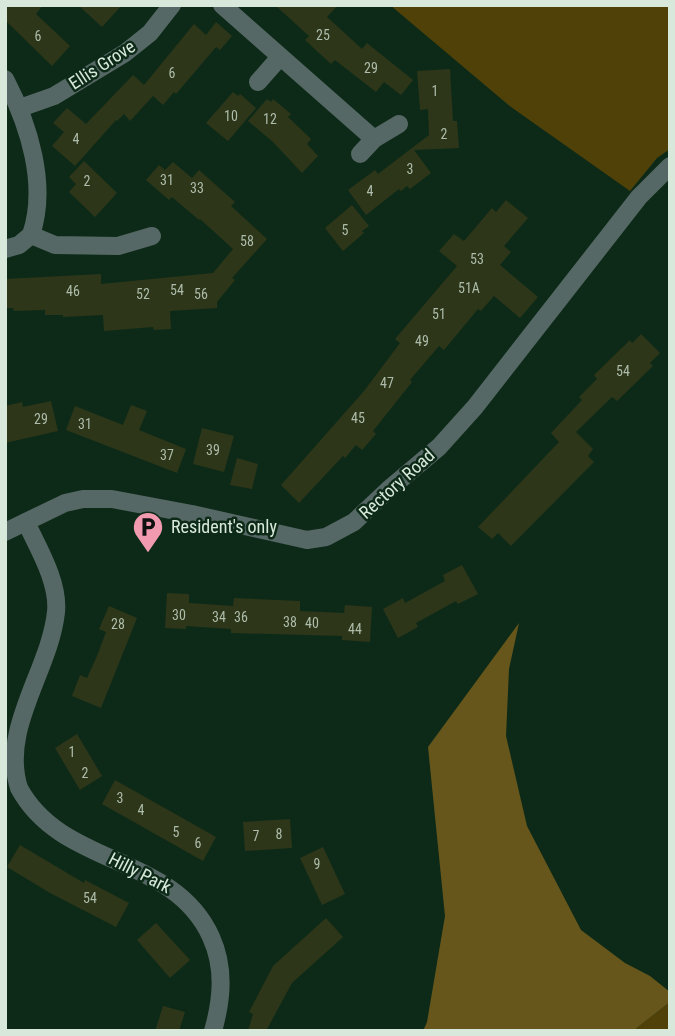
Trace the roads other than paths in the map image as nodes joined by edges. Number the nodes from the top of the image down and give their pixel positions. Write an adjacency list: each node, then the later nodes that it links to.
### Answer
1 (172, 5): 6 (street, Ellis Grove)
2 (222, 5): 3 (street)
3 (279, 57): 5 (street); 8 (street)
4 (5, 79): 6 (street)
5 (258, 82)
6 (20, 107): 11 (street)
7 (399, 124): 8 (street)
8 (374, 139): 9 (street)
9 (360, 154)
10 (670, 166): 14 (street, Rectory Road)
11 (31, 235): 12 (street); 13 (street)
12 (152, 236)
13 (5, 249)
14 (26, 522): 15 (street, Rectory Road); 16 (street, Hilly Park)
15 (5, 532)
16 (12, 792): 17 (street, Hilly Park)
17 (213, 1031)

